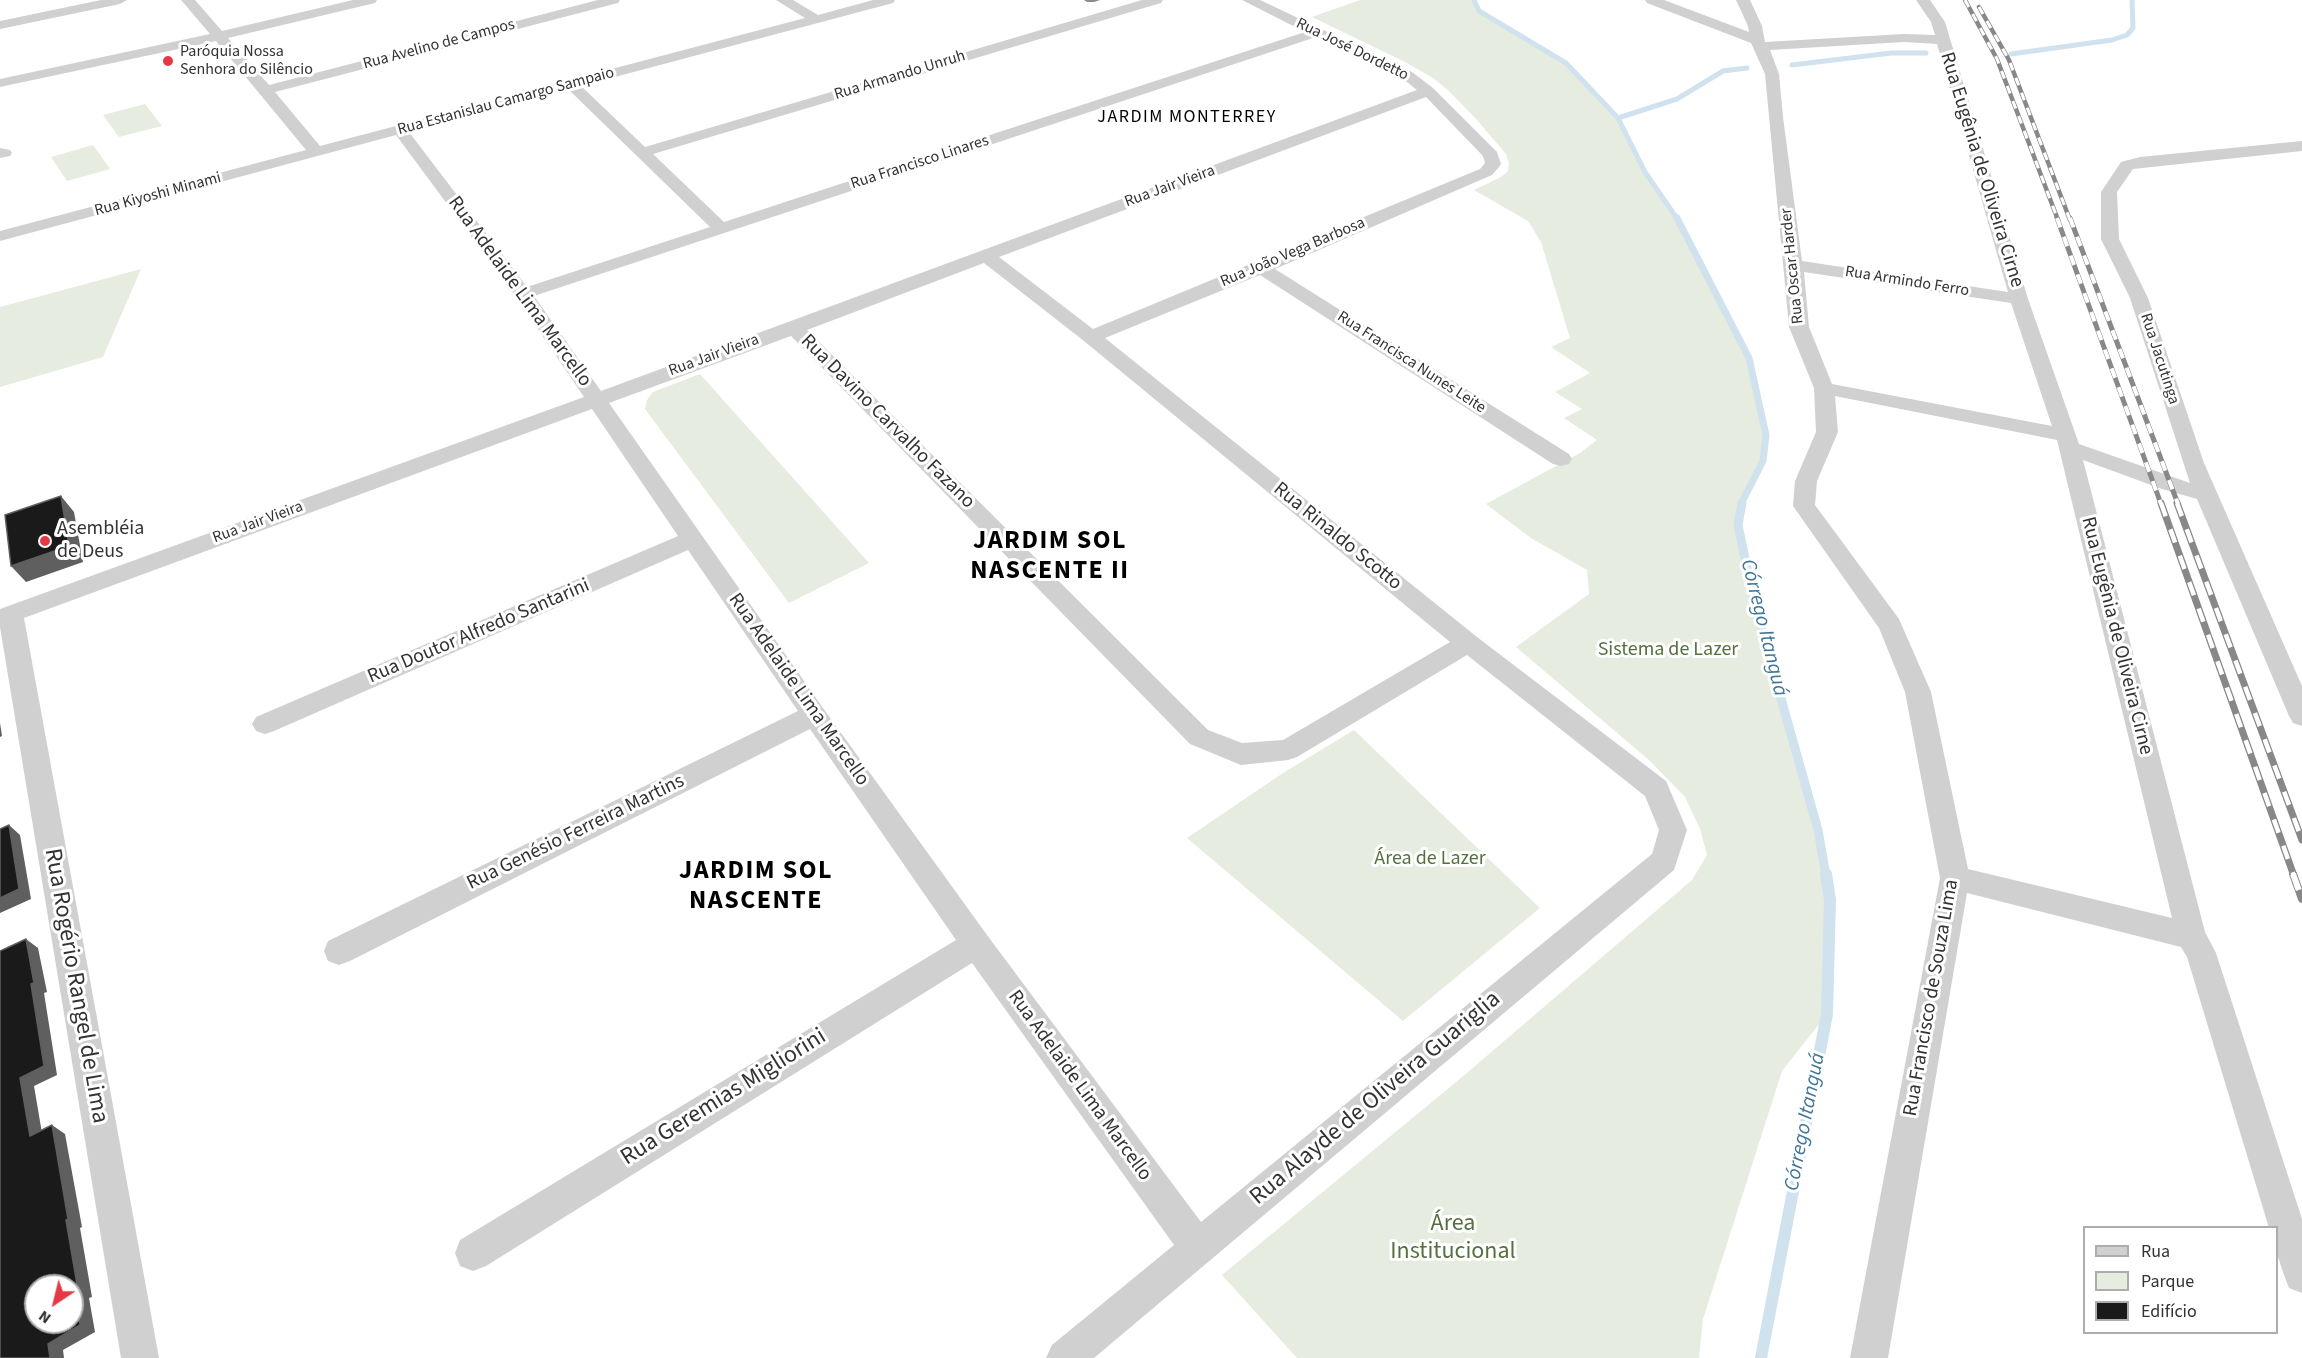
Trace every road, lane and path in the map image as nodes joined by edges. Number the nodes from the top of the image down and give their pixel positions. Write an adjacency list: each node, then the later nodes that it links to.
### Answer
1 (120, 0): 13 (street)
2 (188, 0): 15 (street)
3 (370, 0): 15 (street)
4 (613, 0): 20 (street, Rua Avelino de Campos)
5 (783, 0): 12 (street)
6 (888, 0): 12 (street, Rua Estanislau Camargo Sampaio)
7 (1156, 0): 25 (street, Rua Armando Unruh)
8 (1249, 0): 14 (street, Rua José Dordetto)
9 (1653, 0): 17 (street)
10 (1743, 0): 17 (street, Rua Oscar Harder)
11 (1923, 0): 16 (street, Rua Eugênia de Oliveira Cirne)
12 (816, 19): 19 (street, Rua Estanislau Camargo Sampaio)
13 (0, 25)
14 (1317, 32): 21 (street, Rua José Dordetto); 27 (street, Rua Francisco Linares)
15 (218, 36): 18 (street); 20 (street)
16 (1942, 40): 17 (street); 33 (street, Rua Eugênia de Oliveira Cirne)
17 (1759, 43): 30 (street, Rua Oscar Harder)
18 (0, 83)
19 (572, 85): 22 (street, Rua Estanislau Camargo Sampaio); 25 (street)
20 (266, 90): 24 (street)
21 (1428, 91): 26 (street, Rua José Dordetto); 29 (street, Rua Jair Vieira)
22 (400, 130): 24 (street, Rua Estanislau Camargo Sampaio); 32 (street, Rua Adelaide Lima Marcello)
23 (2302, 146): 40 (street, Rua Jacutinga)
24 (316, 152): 28 (street, Rua Kiyoshi Minami)
25 (644, 152): 27 (street)
26 (1493, 164): 31 (street, Rua João Vega Barbosa)
27 (721, 228): 32 (street, Rua Francisco Linares)
28 (0, 236)
29 (985, 255): 34 (street, Rua Jair Vieira); 35 (street, Rua Rinaldo Scotto)
30 (1794, 265): 33 (street, Rua Armindo Ferro); 36 (street, Rua Oscar Harder)
31 (1261, 268): 35 (street, Rua João Vega Barbosa); 39 (street, Rua Francisca Nunes Leite)
32 (523, 294): 37 (street, Rua Adelaide Lima Marcello)
33 (2019, 299): 38 (street, Rua Eugênia de Oliveira Cirne)
34 (794, 328): 37 (street, Rua Jair Vieira); 43 (street, Rua Davino Carvalho Fazano)
35 (1090, 337): 43 (street, Rua Rinaldo Scotto)
36 (1824, 388): 38 (street); 48 (street, Rua Francisco de Souza Lima)
37 (596, 400): 41 (street, Rua Adelaide Lima Marcello); 42 (street, Rua Jair Vieira)
38 (2068, 441): 40 (street); 49 (street, Rua Eugênia de Oliveira Cirne)
39 (1561, 459)
40 (2206, 494): 45 (street, Rua Jacutinga)
41 (693, 539): 44 (street, Rua Adelaide Lima Marcello); 46 (street, Rua Doutor Alfredo Santarini)
42 (5, 616): 55 (street, Rua Rogério Rangel de Lima)
43 (1468, 643): 47 (street, Rua Rinaldo Scotto)
44 (814, 715): 50 (street, Rua Adelaide Lima Marcello); 51 (street, Rua Genésio Ferreira Martins)
45 (2302, 716)
46 (265, 724)
47 (1673, 830): 52 (street, Rua Alayde de Oliveira Guariglia)
48 (1955, 878): 49 (street); 57 (street, Rua Francisco de Souza Lima)
49 (2191, 936): 54 (street, Rua Eugênia de Oliveira Cirne)
50 (976, 944): 52 (street, Rua Adelaide Lima Marcello); 53 (street, Rua Geremias Migliorini)
51 (339, 951)
52 (1198, 1248): 56 (street, Rua Alayde de Oliveira Guariglia)
53 (473, 1253)
54 (2302, 1275)
55 (140, 1358)
56 (1065, 1358)
57 (1869, 1358)

